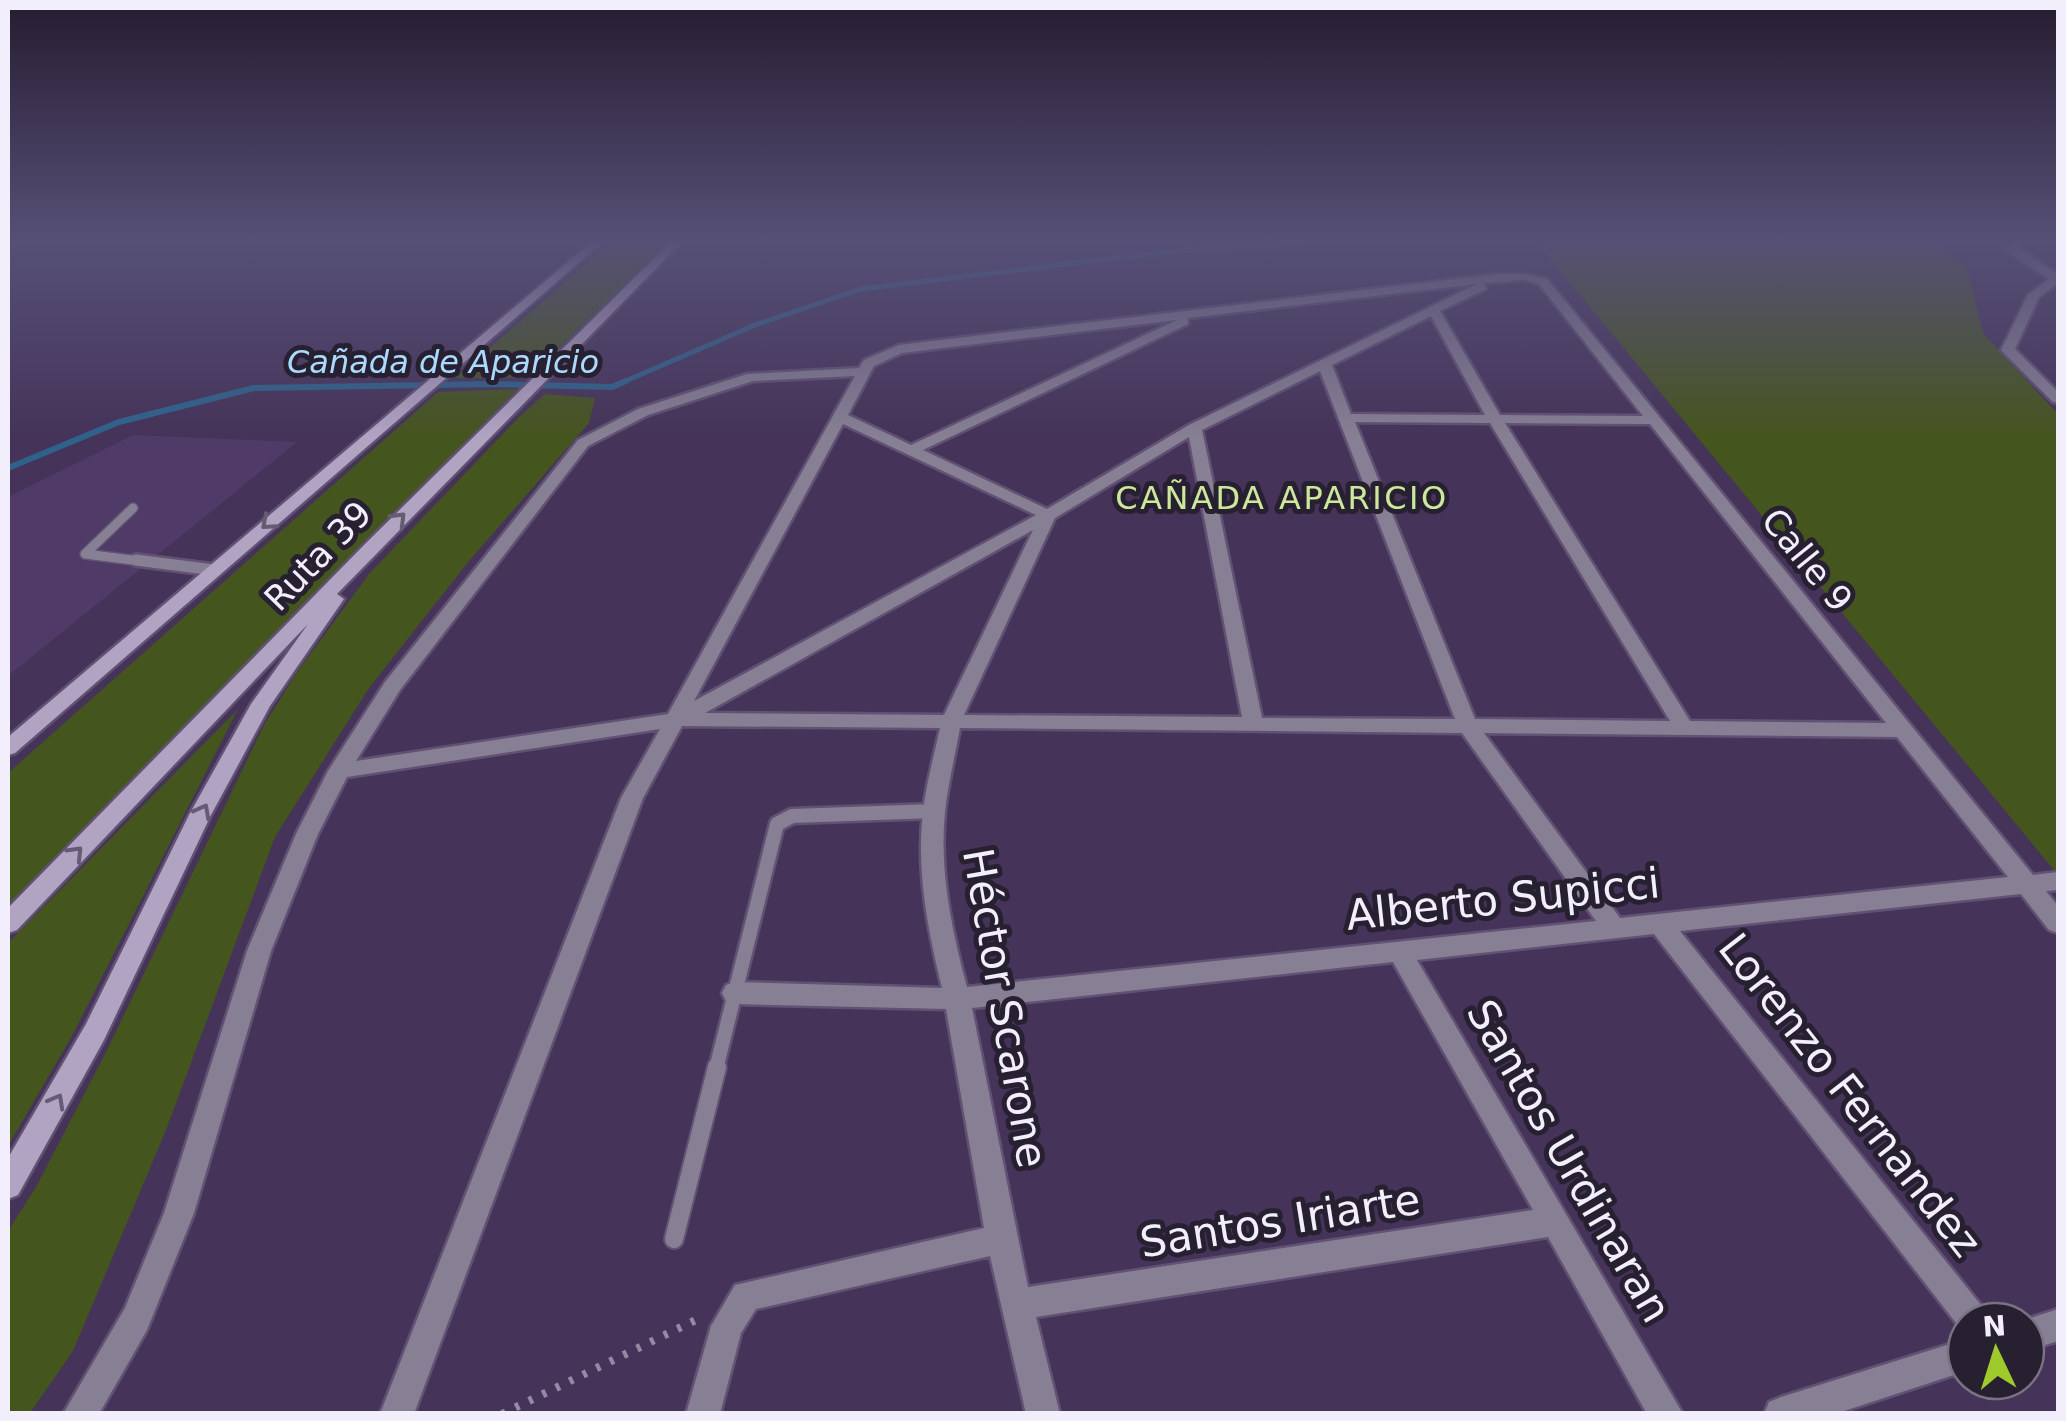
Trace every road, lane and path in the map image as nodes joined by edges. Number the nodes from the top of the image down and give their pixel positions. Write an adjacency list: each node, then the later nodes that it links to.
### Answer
1 (523, 305): 21 (main road, Ruta 39, one-way to 21)
2 (614, 305): 20 (main road, Ruta 39, one-way to 2)
3 (1267, 305): 8 (street)
4 (1443, 305): 7 (street)
5 (1565, 305): 15 (street, Calle 9)
6 (2029, 305): 11 (street)
7 (1434, 310): 9 (street); 14 (street)
8 (1202, 313): 10 (street); 17 (street)
9 (1324, 363): 13 (street); 16 (street)
10 (864, 372): 12 (street); 29 (street)
11 (2058, 399)
12 (838, 416): 17 (street); 22 (street)
13 (1346, 418): 14 (street); 25 (street)
14 (1496, 419): 15 (street); 26 (street)
15 (1652, 420): 27 (street, Calle 9)
16 (1194, 428): 19 (street); 24 (street)
17 (910, 450): 19 (street)
18 (132, 508): 21 (lane)
19 (1048, 515): 22 (street); 23 (street, Héctor Scarone)
20 (371, 548): 34 (main road, Ruta 39, one-way to 20); 40 (main road, one-way to 20)
21 (214, 570): 28 (main road, Ruta 39)
22 (678, 719): 23 (street); 29 (street); 50 (street)
23 (951, 721): 24 (street); 30 (street, Héctor Scarone)
24 (1253, 724): 25 (street)
25 (1468, 726): 26 (street); 36 (street)
26 (1684, 728): 27 (street)
27 (1902, 730): 32 (street, Calle 9)
28 (8, 748)
29 (339, 771): 49 (street)
30 (934, 811): 38 (lane); 39 (street, Héctor Scarone)
31 (2058, 881): 32 (street, Alberto Supicci)
32 (2027, 885): 33 (street, Alberto Supicci); 35 (street, Calle 9)
33 (1660, 922): 36 (street, Alberto Supicci); 45 (street, Lorenzo Fernandez)
34 (8, 923)
35 (2058, 924)
36 (1614, 928): 37 (street, Alberto Supicci)
37 (1399, 950): 39 (street, Alberto Supicci); 41 (street, Santos Urdinaran)
38 (735, 993): 39 (street, Alberto Supicci); 42 (lane)
39 (957, 998): 43 (street, Héctor Scarone)
40 (8, 1185)
41 (1556, 1221): 46 (street, Santos Iriarte); 54 (street, Santos Urdinaran)
42 (674, 1238)
43 (1001, 1239): 44 (street); 46 (street, Héctor Scarone)
44 (746, 1296): 51 (path); 52 (street)
45 (1958, 1301)
46 (1017, 1304): 53 (street, Héctor Scarone)
47 (1946, 1361): 48 (street)
48 (1784, 1413)
49 (80, 1414)
50 (398, 1414)
51 (502, 1414)
52 (703, 1414)
53 (1042, 1414)
54 (1666, 1414)

